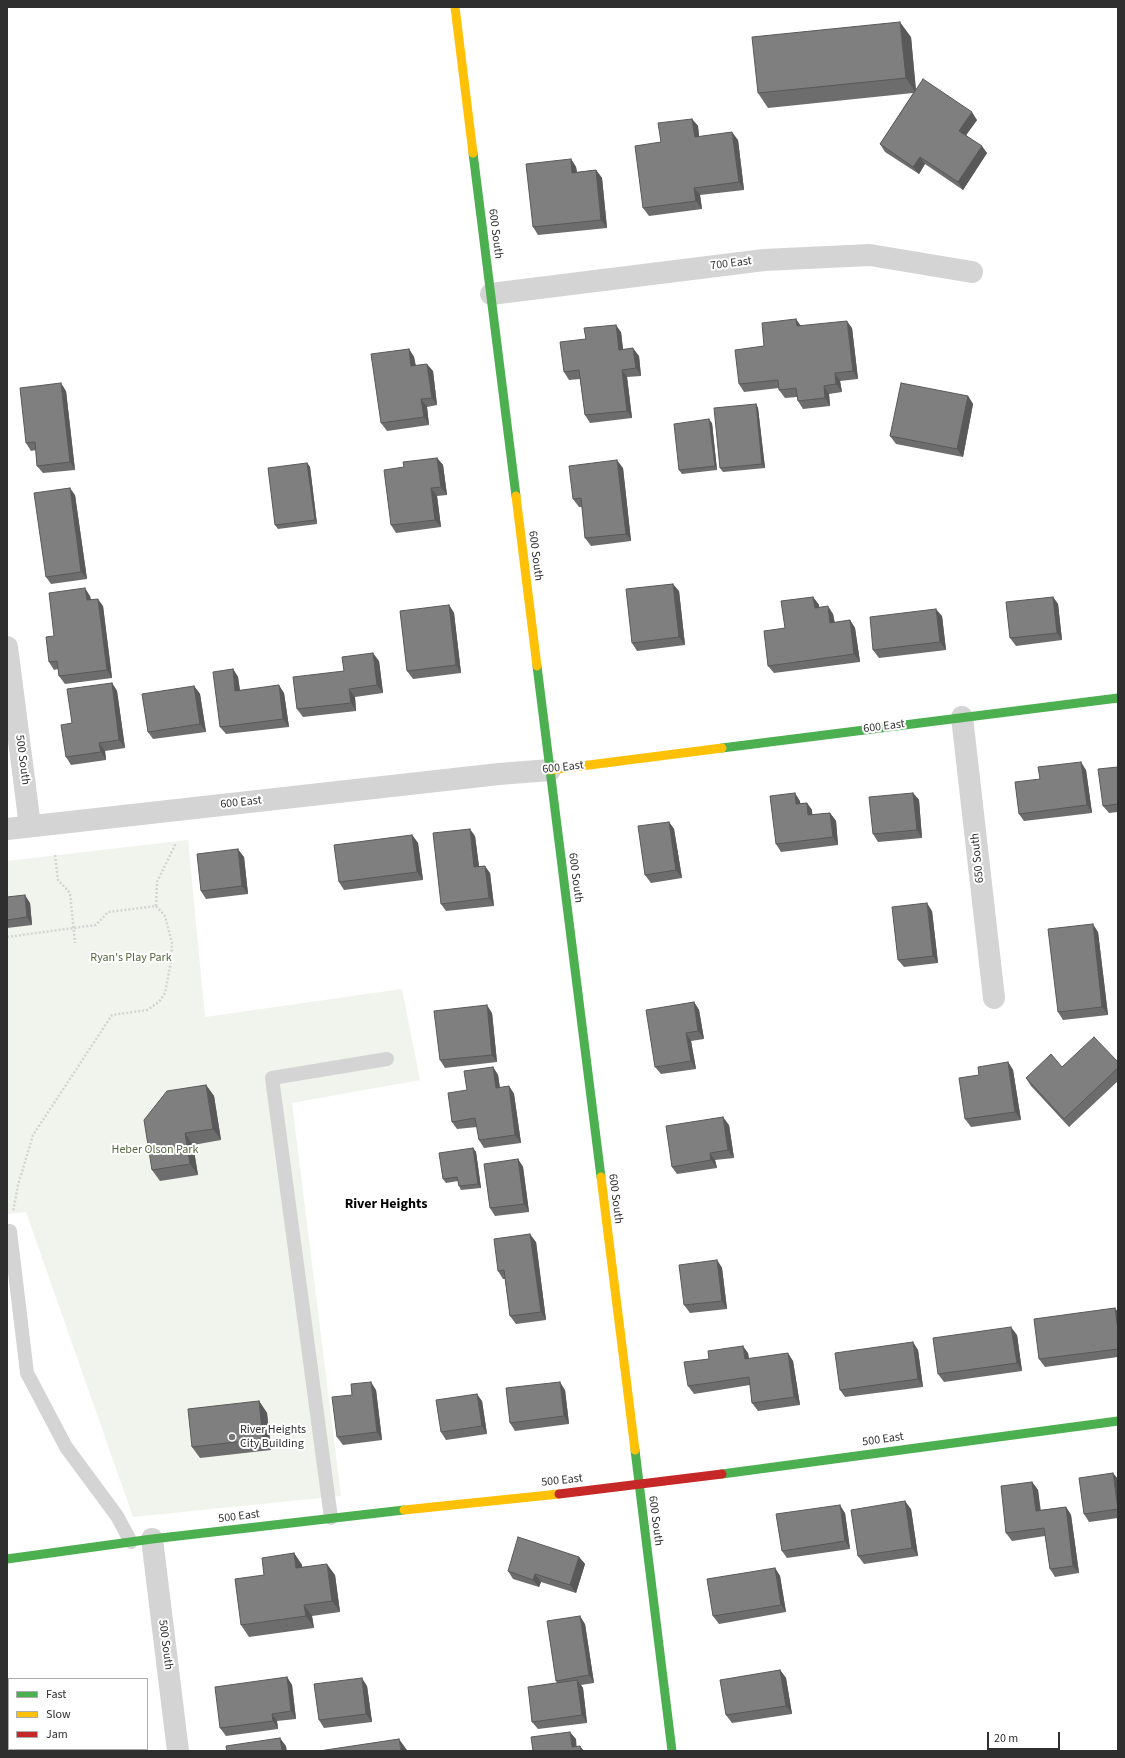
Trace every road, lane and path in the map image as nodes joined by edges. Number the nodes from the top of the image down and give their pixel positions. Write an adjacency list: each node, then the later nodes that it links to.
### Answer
1 (455, 7): 3 (street, 600 South)
2 (972, 272): 3 (street, 700 East)
3 (491, 294): 7 (street, 600 South)
4 (7, 647): 8 (street, 500 South)
5 (1118, 698): 6 (street, 600 East)
6 (962, 717): 7 (street, 600 East); 16 (street, 650 South)
7 (550, 770): 8 (street, 600 East); 20 (street, 600 South)
8 (30, 826): 9 (street, 600 East)
9 (7, 829)
10 (176, 843): 12 (path)
11 (55, 855): 13 (path)
12 (156, 906): 13 (path); 18 (path)
13 (72, 928): 14 (path); 15 (path)
14 (7, 937)
15 (75, 943)
16 (994, 998)
17 (387, 1059): 21 (lane)
18 (9, 1231): 23 (lane)
19 (1118, 1421): 20 (street, 500 East)
20 (638, 1485): 21 (street, 500 East); 26 (street, 600 South)
21 (331, 1518): 22 (street, 500 East)
22 (152, 1539): 23 (street, 500 East); 25 (street, 500 South)
23 (131, 1542): 24 (street, 500 East)
24 (7, 1559)
25 (178, 1751)
26 (672, 1751)

